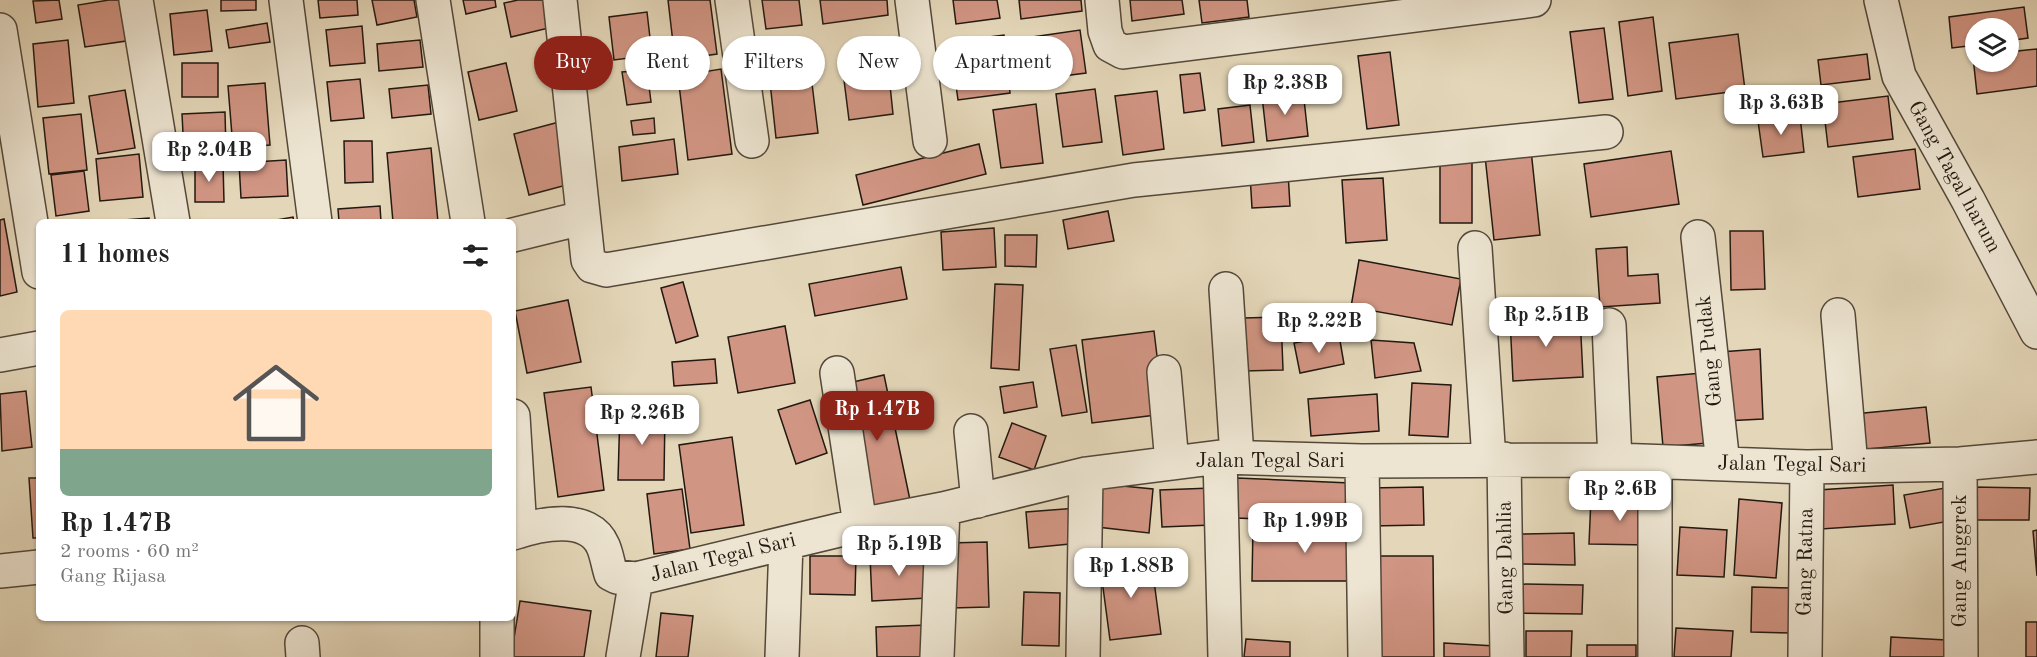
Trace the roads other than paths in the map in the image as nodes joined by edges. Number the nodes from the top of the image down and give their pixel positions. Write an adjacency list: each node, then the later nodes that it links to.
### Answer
1 (136, 0): 15 (street)
2 (286, 0): 16 (street)
3 (433, 0): 17 (street)
4 (560, 0): 14 (street)
5 (732, 0): 12 (street)
6 (912, 0): 13 (street)
7 (1102, 0): 8 (street)
8 (1534, 0)
9 (1883, 8): 25 (street, Gang Tagal harum)
10 (0, 30): 21 (street)
11 (1606, 132): 14 (street)
12 (752, 141)
13 (930, 141)
14 (582, 218): 18 (street)
15 (172, 219)
16 (315, 219)
17 (468, 219)
18 (516, 234)
19 (1698, 237): 38 (street, Gang Pudak)
20 (1475, 248): 33 (street, Gang Dahlia)
21 (36, 253)
22 (1226, 289): 31 (street)
23 (1838, 315): 40 (street)
24 (1609, 325): 34 (street)
25 (2037, 332)
26 (36, 349): 27 (street)
27 (0, 355)
28 (1164, 372): 37 (street)
29 (837, 373): 45 (street)
30 (971, 431): 43 (street)
31 (1228, 457): 35 (street, Jalan Tegal Sari); 37 (street, Jalan Tegal Sari); 57 (street)
32 (2037, 458): 39 (street, Jalan Tegal Sari)
33 (1497, 460): 34 (street, Jalan Tegal Sari); 35 (street, Jalan Tegal Sari); 59 (street, Gang Dahlia)
34 (1615, 460): 36 (street, Jalan Tegal Sari)
35 (1362, 461): 58 (street)
36 (1654, 462): 38 (street, Jalan Tegal Sari); 60 (street)
37 (1172, 463): 42 (street, Jalan Tegal Sari)
38 (1723, 464): 41 (street, Jalan Tegal Sari)
39 (1960, 464): 40 (street, Jalan Tegal Sari); 62 (street, Gang Anggrek)
40 (1851, 466): 41 (street, Jalan Tegal Sari)
41 (1807, 467): 61 (street, Gang Ratna)
42 (1086, 474): 43 (street, Jalan Tegal Sari); 56 (street)
43 (978, 501): 44 (street, Jalan Tegal Sari)
44 (943, 509): 45 (street, Jalan Tegal Sari); 55 (street)
45 (860, 525): 47 (street, Jalan Tegal Sari)
46 (516, 532): 50 (street, Jalan Tegal Sari)
47 (786, 543): 50 (street, Jalan Tegal Sari); 54 (street)
48 (36, 567): 49 (street)
49 (0, 571)
50 (636, 579): 53 (street)
51 (497, 621): 52 (street)
52 (497, 657)
53 (623, 657)
54 (782, 657)
55 (937, 657)
56 (1083, 657)
57 (1225, 657)
58 (1365, 657)
59 (1507, 657)
60 (1655, 657)
61 (1805, 657)
62 (1961, 657)

